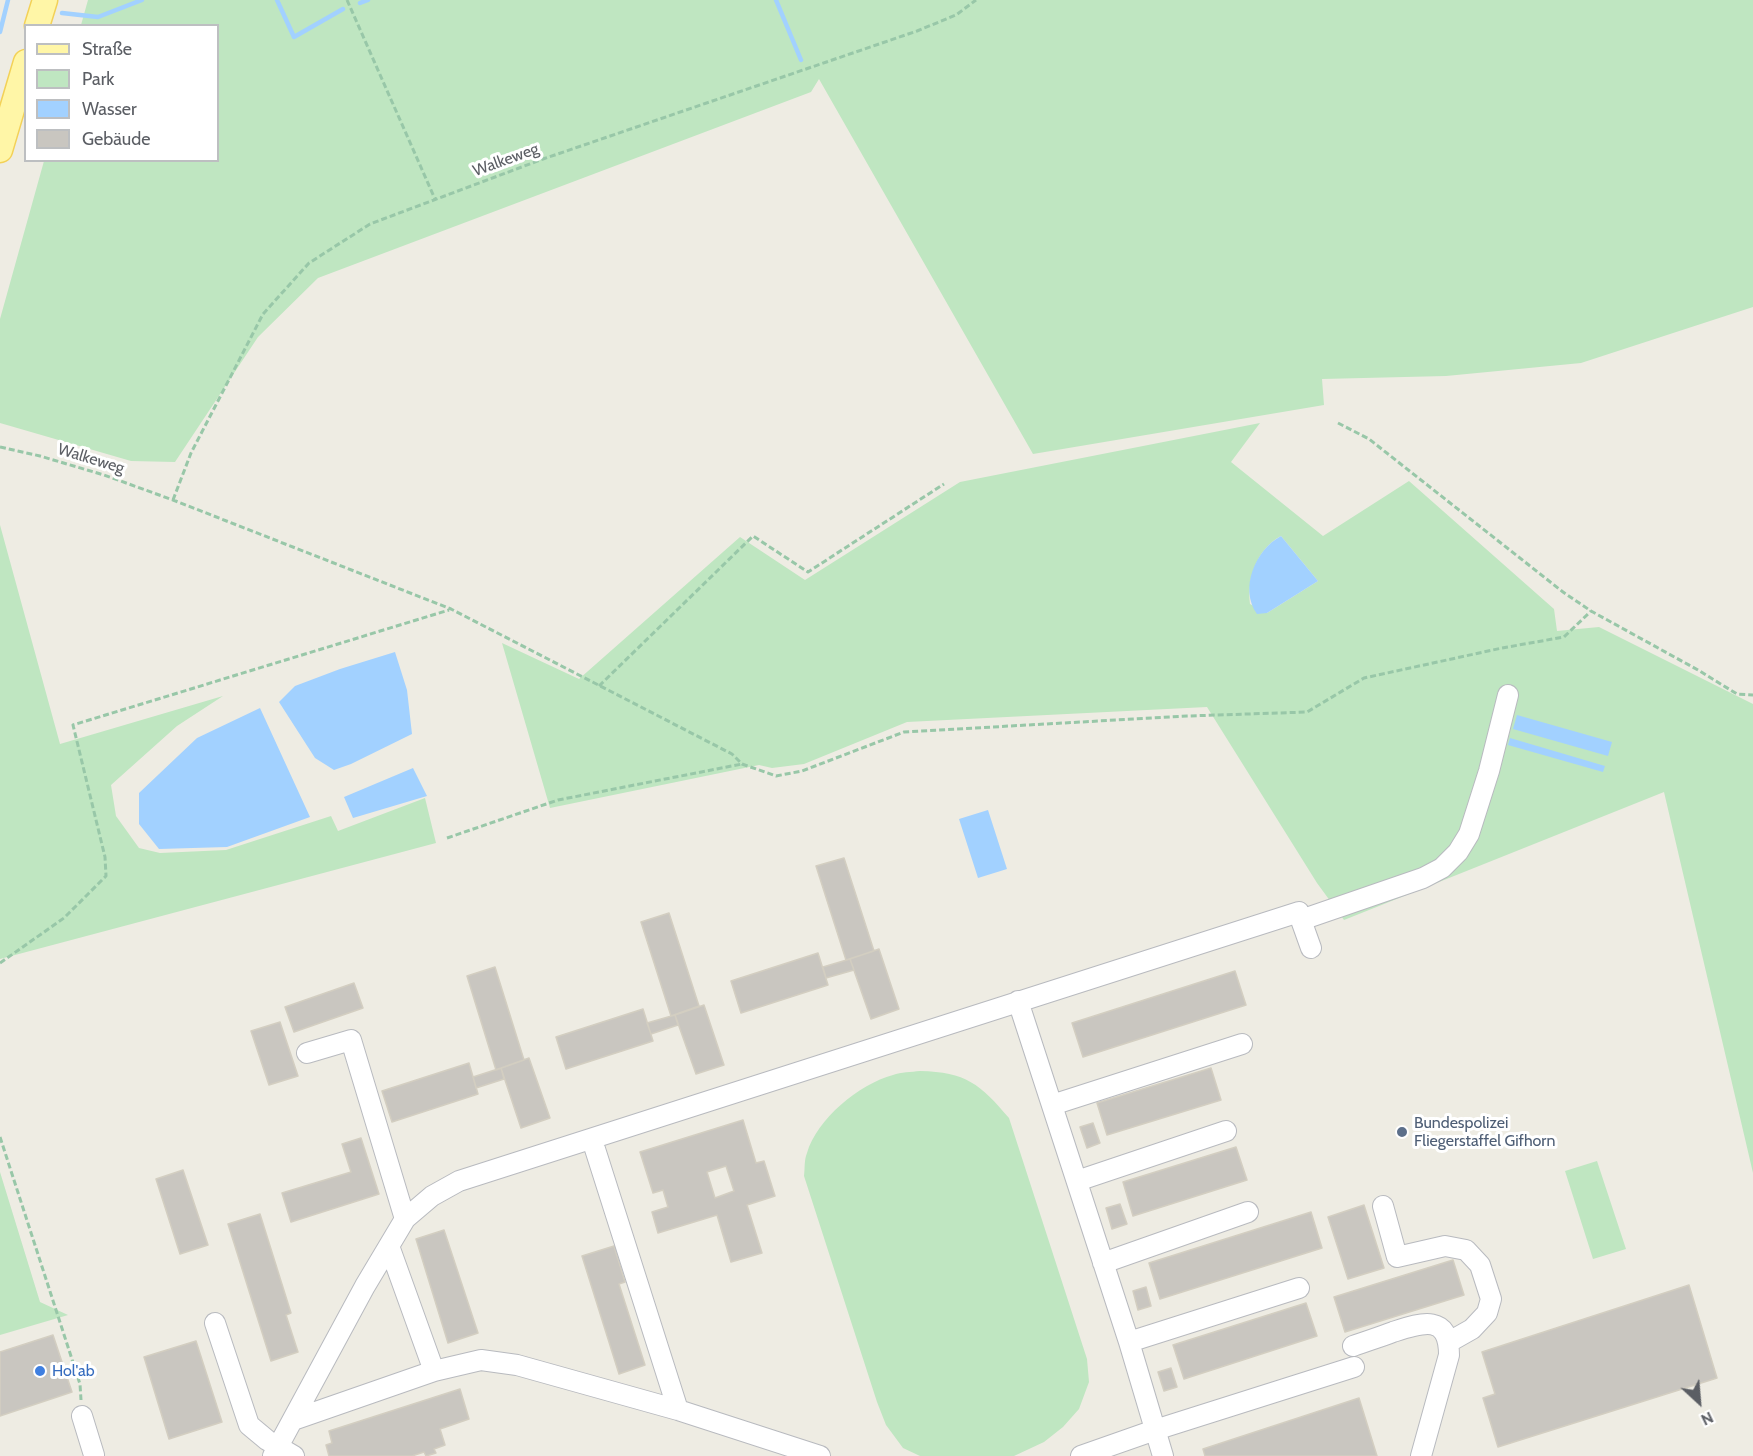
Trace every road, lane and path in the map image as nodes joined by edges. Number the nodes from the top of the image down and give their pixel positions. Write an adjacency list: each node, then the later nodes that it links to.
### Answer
1 (45, 0): 4 (main road)
2 (348, 0): 7 (path)
3 (976, 0): 7 (path, Walkeweg)
4 (38, 24)
5 (24, 69): 6 (main road)
6 (0, 150)
7 (435, 199): 11 (path, Walkeweg)
8 (1338, 423): 13 (path)
9 (0, 447): 11 (path, Walkeweg)
10 (944, 484): 14 (path)
11 (173, 500): 12 (path, Walkeweg)
12 (451, 609): 14 (path, Walkeweg); 21 (path)
13 (1591, 611): 16 (path); 17 (path)
14 (599, 686): 17 (path, Walkeweg)
15 (1508, 695): 19 (lane)
16 (1753, 695)
17 (742, 765): 18 (path)
18 (447, 838)
19 (1301, 920): 20 (lane); 22 (lane)
20 (1311, 948)
21 (0, 963)
22 (1018, 1001): 25 (lane); 32 (lane)
23 (1242, 1044): 25 (lane)
24 (308, 1053): 32 (lane)
25 (1052, 1105): 29 (lane)
26 (1226, 1131): 29 (lane)
27 (0, 1137): 43 (path)
28 (596, 1149): 42 (lane)
29 (1077, 1182): 34 (lane)
30 (1383, 1206): 38 (lane)
31 (1248, 1212): 34 (lane)
32 (405, 1219): 33 (lane)
33 (389, 1246): 41 (lane); 44 (lane)
34 (1103, 1263): 37 (lane)
35 (1299, 1288): 37 (lane)
36 (215, 1323): 46 (lane)
37 (1129, 1342): 45 (lane)
38 (1449, 1342): 39 (lane); 51 (lane)
39 (1353, 1346)
40 (1354, 1367): 45 (lane)
41 (434, 1371): 42 (lane); 44 (lane)
42 (678, 1410): 48 (lane)
43 (82, 1416): 47 (lane)
44 (293, 1419): 46 (lane)
45 (1155, 1430): 49 (lane); 50 (lane)
46 (282, 1453)
47 (94, 1455)
48 (820, 1456)
49 (1081, 1456)
50 (1163, 1456)
51 (1421, 1456)

